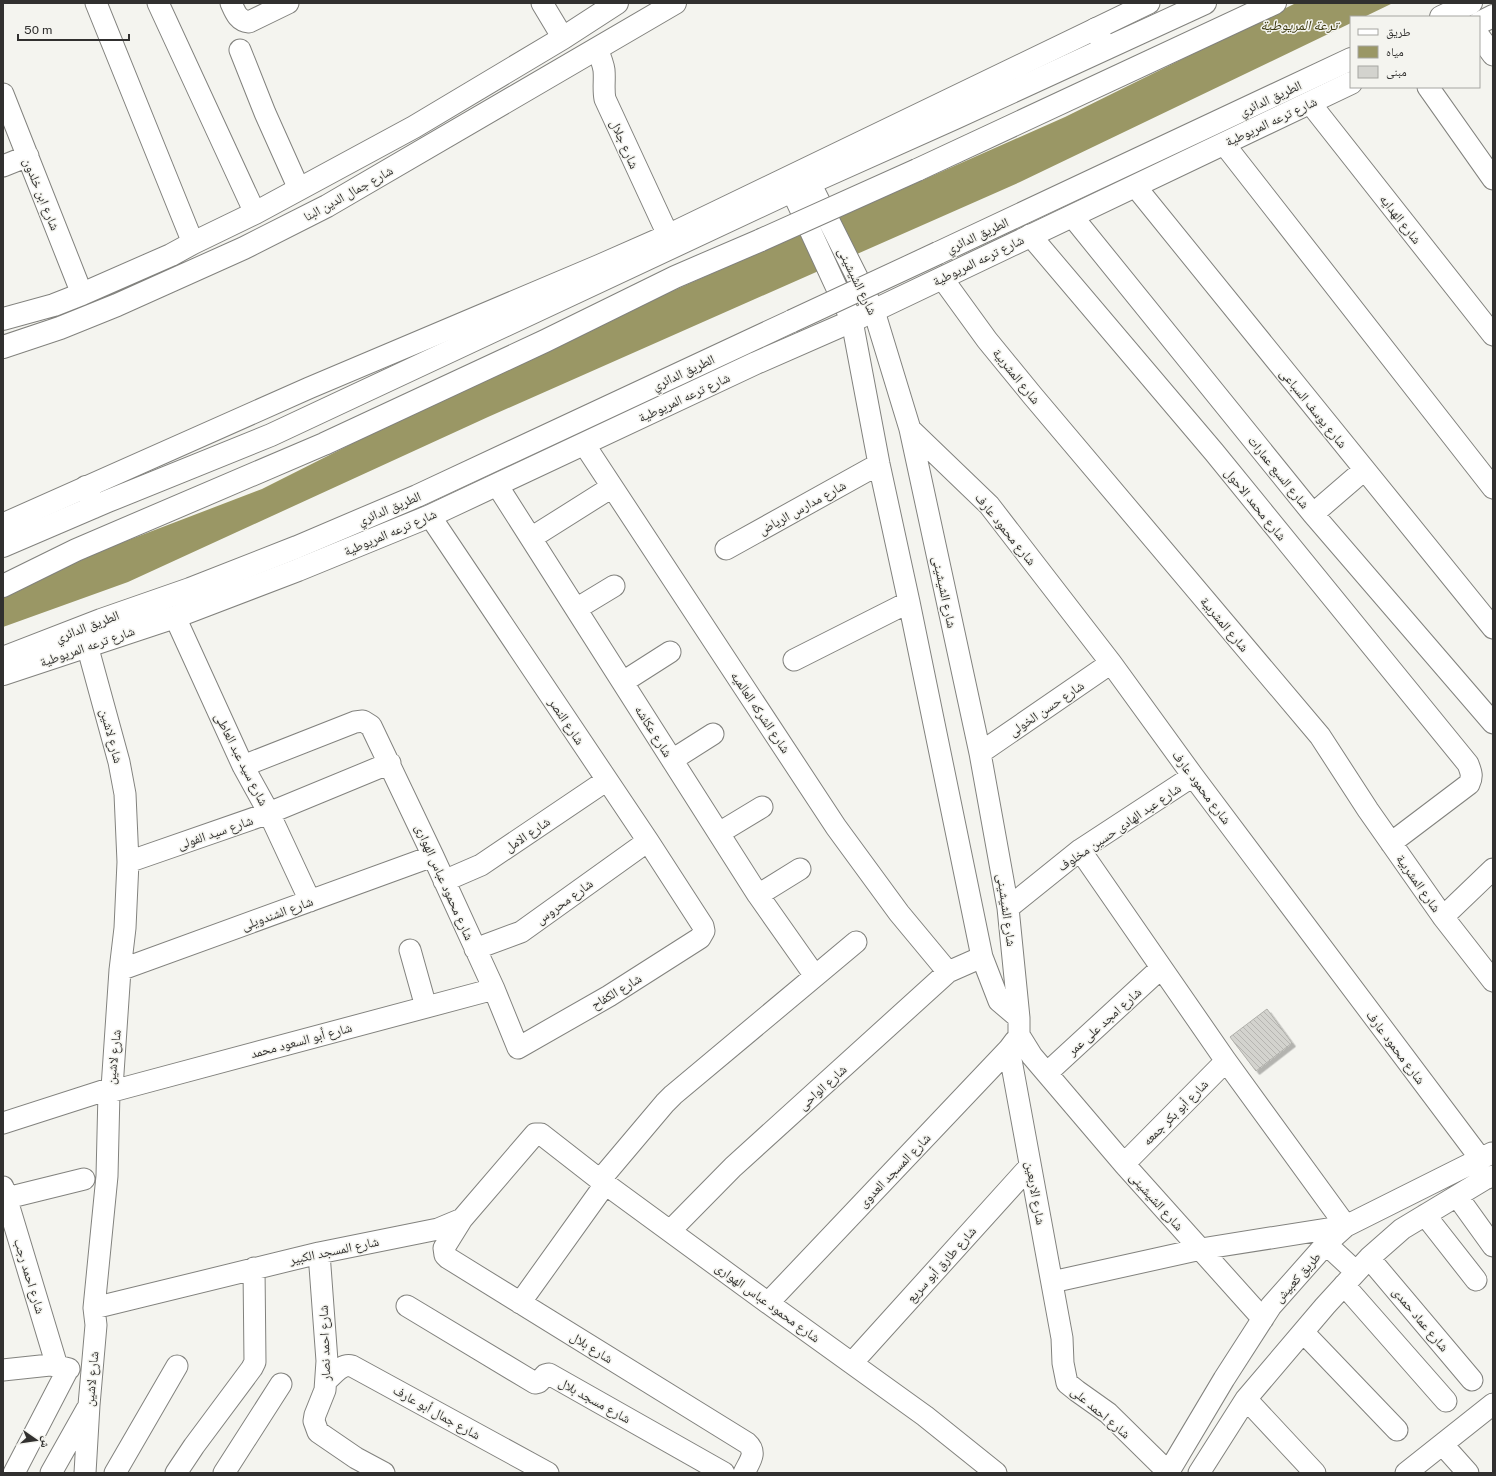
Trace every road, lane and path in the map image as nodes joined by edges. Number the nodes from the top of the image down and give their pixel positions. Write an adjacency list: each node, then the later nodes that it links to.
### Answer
1 (96, 3): 38 (street)
2 (158, 3): 34 (street)
3 (230, 3): 4 (street)
4 (288, 3)
5 (542, 3): 17 (street)
6 (675, 3): 19 (main road, شارع جمال الدين البنا)
7 (1149, 3): 15 (street)
8 (1205, 3): 18 (main road)
9 (1275, 3): 62 (main road, bridge)
10 (1471, 3): 12 (main road)
11 (608, 5): 17 (main road, شارع جمال الدين البنا)
12 (1443, 16)
13 (1493, 16): 14 (main road)
14 (1480, 22)
15 (1096, 29): 18 (main road); 36 (street)
16 (1480, 37): 21 (street)
17 (562, 38): 32 (main road, شارع جمال الدين البنا)
18 (1105, 48): 33 (main road)
19 (597, 49): 36 (street, شارع جلال); 46 (main road, شارع جمال الدين البنا)
20 (240, 50): 32 (street)
21 (1493, 55)
22 (1350, 59): 70 (main road, الطريق الدائري, bridge)
23 (1350, 83): 26 (main road, شارع ترعه المريوطية)
24 (1429, 88): 30 (street)
25 (3, 94): 28 (street, شارع ابن خلدون)
26 (1310, 103): 27 (main road, شارع ترعه المريوطية); 44 (street, شارع الهدايه)
27 (1224, 144): 31 (main road, شارع ترعه المريوطية); 54 (street)
28 (28, 156): 29 (street); 40 (street, شارع ابن خلدون)
29 (3, 166)
30 (1493, 179)
31 (1135, 186): 35 (main road, شارع ترعه المريوطية); 51 (street, شارع يوسف السباعى)
32 (299, 189): 34 (main road, شارع جمال الدين البنا)
33 (803, 191): 41 (street, شارع الشيشينى, bridge); 42 (street, شارع الشيشينى, bridge); 55 (main road)
34 (255, 213): 38 (main road, شارع جمال الدين البنا)
35 (1072, 216): 37 (main road, شارع ترعه المريوطية); 56 (street, شارع السبع عمارات)
36 (668, 235): 55 (street)
37 (1030, 235): 39 (main road, شارع ترعه المريوطية); 87 (street, شارع محمد الاحول)
38 (193, 243): 40 (main road, شارع جمال الدين البنا)
39 (942, 278): 41 (main road, شارع ترعه المريوطية); 87 (street, شارع المشربية)
40 (82, 294): 43 (main road, شارع جمال الدين البنا)
41 (871, 305): 42 (main road, شارع ترعه المريوطية); 45 (street, شارع الشيشينى)
42 (849, 315): 47 (street, شارع الشيشينى); 49 (main road, شارع ترعه المريوطية)
43 (3, 319)
44 (1493, 336)
45 (883, 342): 47 (street); 48 (street, شارع الشيشينى)
46 (3, 347)
47 (858, 352): 50 (street, شارع الشيشينى)
48 (910, 430): 72 (street, شارع محمود عارف); 77 (street, شارع الشيشينى)
49 (584, 444): 52 (main road, شارع ترعه المريوطية); 53 (street, شارع الشركه العالميه)
50 (879, 464): 61 (street, شارع مدارس الرياض); 64 (street, شارع الشيشينى)
51 (1364, 470): 56 (street); 67 (street, شارع يوسف السباعى)
52 (497, 484): 57 (main road, شارع ترعه المريوطية); 59 (street, شارع عكاشه)
53 (612, 487): 59 (street); 105 (street, شارع الشركه العالميه)
54 (1493, 488)
55 (90, 497): 58 (street); 60 (main road)
56 (1313, 514): 75 (street, شارع السبع عمارات)
57 (430, 516): 66 (main road, شارع ترعه المريوطية); 82 (street, شارع النصر)
58 (3, 524)
59 (531, 538): 65 (street, شارع عكاشه)
60 (3, 546)
61 (726, 549)
62 (3, 586)
63 (614, 586): 65 (street)
64 (909, 602): 71 (street); 102 (street, شارع الشيشينى)
65 (576, 609): 74 (street, شارع عكاشه)
66 (174, 617): 68 (main road, شارع ترعه المريوطية); 80 (street, شارع سيد عبد العاطى)
67 (1493, 628)
68 (87, 645): 73 (main road, شارع ترعه المريوطية); 90 (street, شارع لاشين)
69 (670, 652): 74 (street)
70 (3, 658)
71 (794, 660)
72 (1111, 663): 77 (street, شارع حسن الخولى); 81 (street, شارع محمود عارف)
73 (3, 674)
74 (623, 682): 78 (street, شارع عكاشه)
75 (1493, 722)
76 (713, 734): 78 (street)
77 (980, 753): 96 (street, شارع الشيشينى)
78 (672, 760): 85 (street, شارع عكاشه)
79 (390, 763): 80 (street, شارع محمود عباس الهوارى); 84 (street, شارع سيد الفولى); 89 (street, شارع محمود عباس الهوارى)
80 (243, 766): 84 (street, شارع سيد عبد العاطى)
81 (1193, 776): 88 (street, شارع عبد الهادى حسين مخلوف); 117 (street, شارع محمود عارف)
82 (607, 780): 86 (street, شارع النصر); 93 (street, شارع الامل)
83 (762, 806): 85 (street)
84 (269, 813): 90 (street, شارع سيد الفولى); 95 (street, شارع سيد عبد العاطى)
85 (719, 834): 94 (street, شارع عكاشه)
86 (648, 841): 98 (street, شارع النصر); 100 (street, شارع محروس)
87 (1391, 843): 97 (street, شارع المشربية)
88 (1080, 850): 96 (street, شارع عبد الهادى حسين مخلوف); 103 (street)
89 (433, 856): 93 (street, شارع محمود عباس الهوارى); 95 (street, شارع الشندويلى)
90 (128, 862): 104 (street, شارع لاشين)
91 (800, 869): 94 (street)
92 (1493, 869): 97 (street)
93 (444, 881): 100 (street, شارع محمود عباس الهوارى)
94 (758, 895): 106 (street, شارع عكاشه)
95 (310, 901): 104 (street, شارع الشندويلى)
96 (1008, 908): 110 (street, شارع الشيشينى)
97 (1443, 917): 107 (street, شارع المشربية)
98 (703, 926): 111 (street, شارع الكفاح)
99 (856, 942): 106 (street)
100 (475, 949): 108 (street, شارع محمود عباس الهوارى)
101 (410, 950): 109 (street)
102 (982, 957): 105 (street, شارع الواحى); 110 (street, شارع الشيشينى)
103 (1161, 968): 112 (street); 113 (street, شارع امجد على عمر)
104 (120, 970): 114 (street, شارع لاشين)
105 (948, 972): 128 (street, شارع الواحى)
106 (815, 976): 122 (street)
107 (1493, 980)
108 (494, 989): 109 (street, شارع أبو السعود محمد); 111 (street, شارع محمود عباس الهوارى)
109 (426, 1007): 114 (street, شارع أبو السعود محمد)
110 (1016, 1034): 113 (street, شارع الشيشينى); 119 (street, شارع الاربعين); 138 (street, شارع المسجد العدوى)
111 (518, 1048)
112 (1226, 1061): 118 (street, شارع أبو بكر جمعه); 127 (street)
113 (1047, 1073): 118 (street, شارع الشيشينى)
114 (111, 1090): 115 (street, شارع أبو السعود محمد); 140 (street, شارع لاشين)
115 (3, 1123)
116 (538, 1133): 122 (street, شارع محمود عباس الهوارى); 126 (street, شارع المسجد الكبير)
117 (1487, 1155): 127 (street, طريق كعبيش)
118 (1124, 1164): 131 (street, شارع الشيشينى)
119 (1030, 1166): 136 (street, شارع الاربعين); 144 (street, شارع طارق أبو سريع)
120 (1493, 1176): 124 (street)
121 (84, 1179): 123 (street)
122 (603, 1182): 128 (street, شارع محمود عباس الهوارى); 137 (street)
123 (5, 1193): 146 (street, شارع احمد رجب)
124 (1456, 1196): 125 (street); 130 (street)
125 (1426, 1215): 134 (street); 135 (street)
126 (462, 1219): 132 (street, شارع المسجد الكبير); 137 (street, شارع بلال)
127 (1346, 1226): 129 (street, طريق كعبيش); 131 (street)
128 (670, 1231): 138 (street, شارع محمود عباس الهوارى)
129 (1326, 1244): 134 (street); 141 (street, طريق كعبيش)
130 (1493, 1246)
131 (1201, 1249): 136 (street); 141 (street, شارع الشيشينى)
132 (319, 1253): 133 (street, شارع المسجد الكبير); 149 (street, شارع احمد نصار)
133 (254, 1268): 140 (street, شارع المسجد الكبير); 164 (street)
134 (1356, 1272): 142 (street); 150 (street, شارع عماد حمدى); 153 (street)
135 (1476, 1280)
136 (1052, 1282): 143 (street, شارع الاربعين)
137 (520, 1302): 169 (street, شارع بلال)
138 (768, 1303): 144 (street, شارع محمود عباس الهوارى)
139 (407, 1306): 168 (street, شارع مسجد بلال)
140 (94, 1308): 148 (street, شارع لاشين)
141 (1263, 1320): 171 (street, طريق كعبيش)
142 (1303, 1332): 152 (street); 156 (street)
143 (1062, 1338): 171 (street, شارع احمد على)
144 (852, 1363): 170 (street, شارع محمود عباس الهوارى)
145 (177, 1366): 163 (street)
146 (63, 1367): 147 (street); 148 (street); 160 (street)
147 (3, 1370)
148 (92, 1374): 155 (street, شارع لاشين)
149 (327, 1380): 158 (street, شارع احمد نصار); 167 (street, شارع جمال أبو عارف)
150 (1472, 1380)
151 (281, 1384): 165 (street)
152 (1246, 1399): 159 (street); 172 (street)
153 (1446, 1401)
154 (1493, 1404): 157 (street)
155 (89, 1405): 161 (street); 162 (street, شارع لاشين)
156 (1397, 1430)
157 (1443, 1445): 173 (street); 174 (street)
158 (352, 1466): 166 (street)
159 (1200, 1472)
160 (14, 1473)
161 (51, 1473)
162 (85, 1473)
163 (115, 1473)
164 (176, 1473)
165 (224, 1473)
166 (384, 1473)
167 (548, 1473)
168 (724, 1473)
169 (744, 1473)
170 (996, 1473)
171 (1168, 1473)
172 (1315, 1473)
173 (1406, 1473)
174 (1468, 1473)

